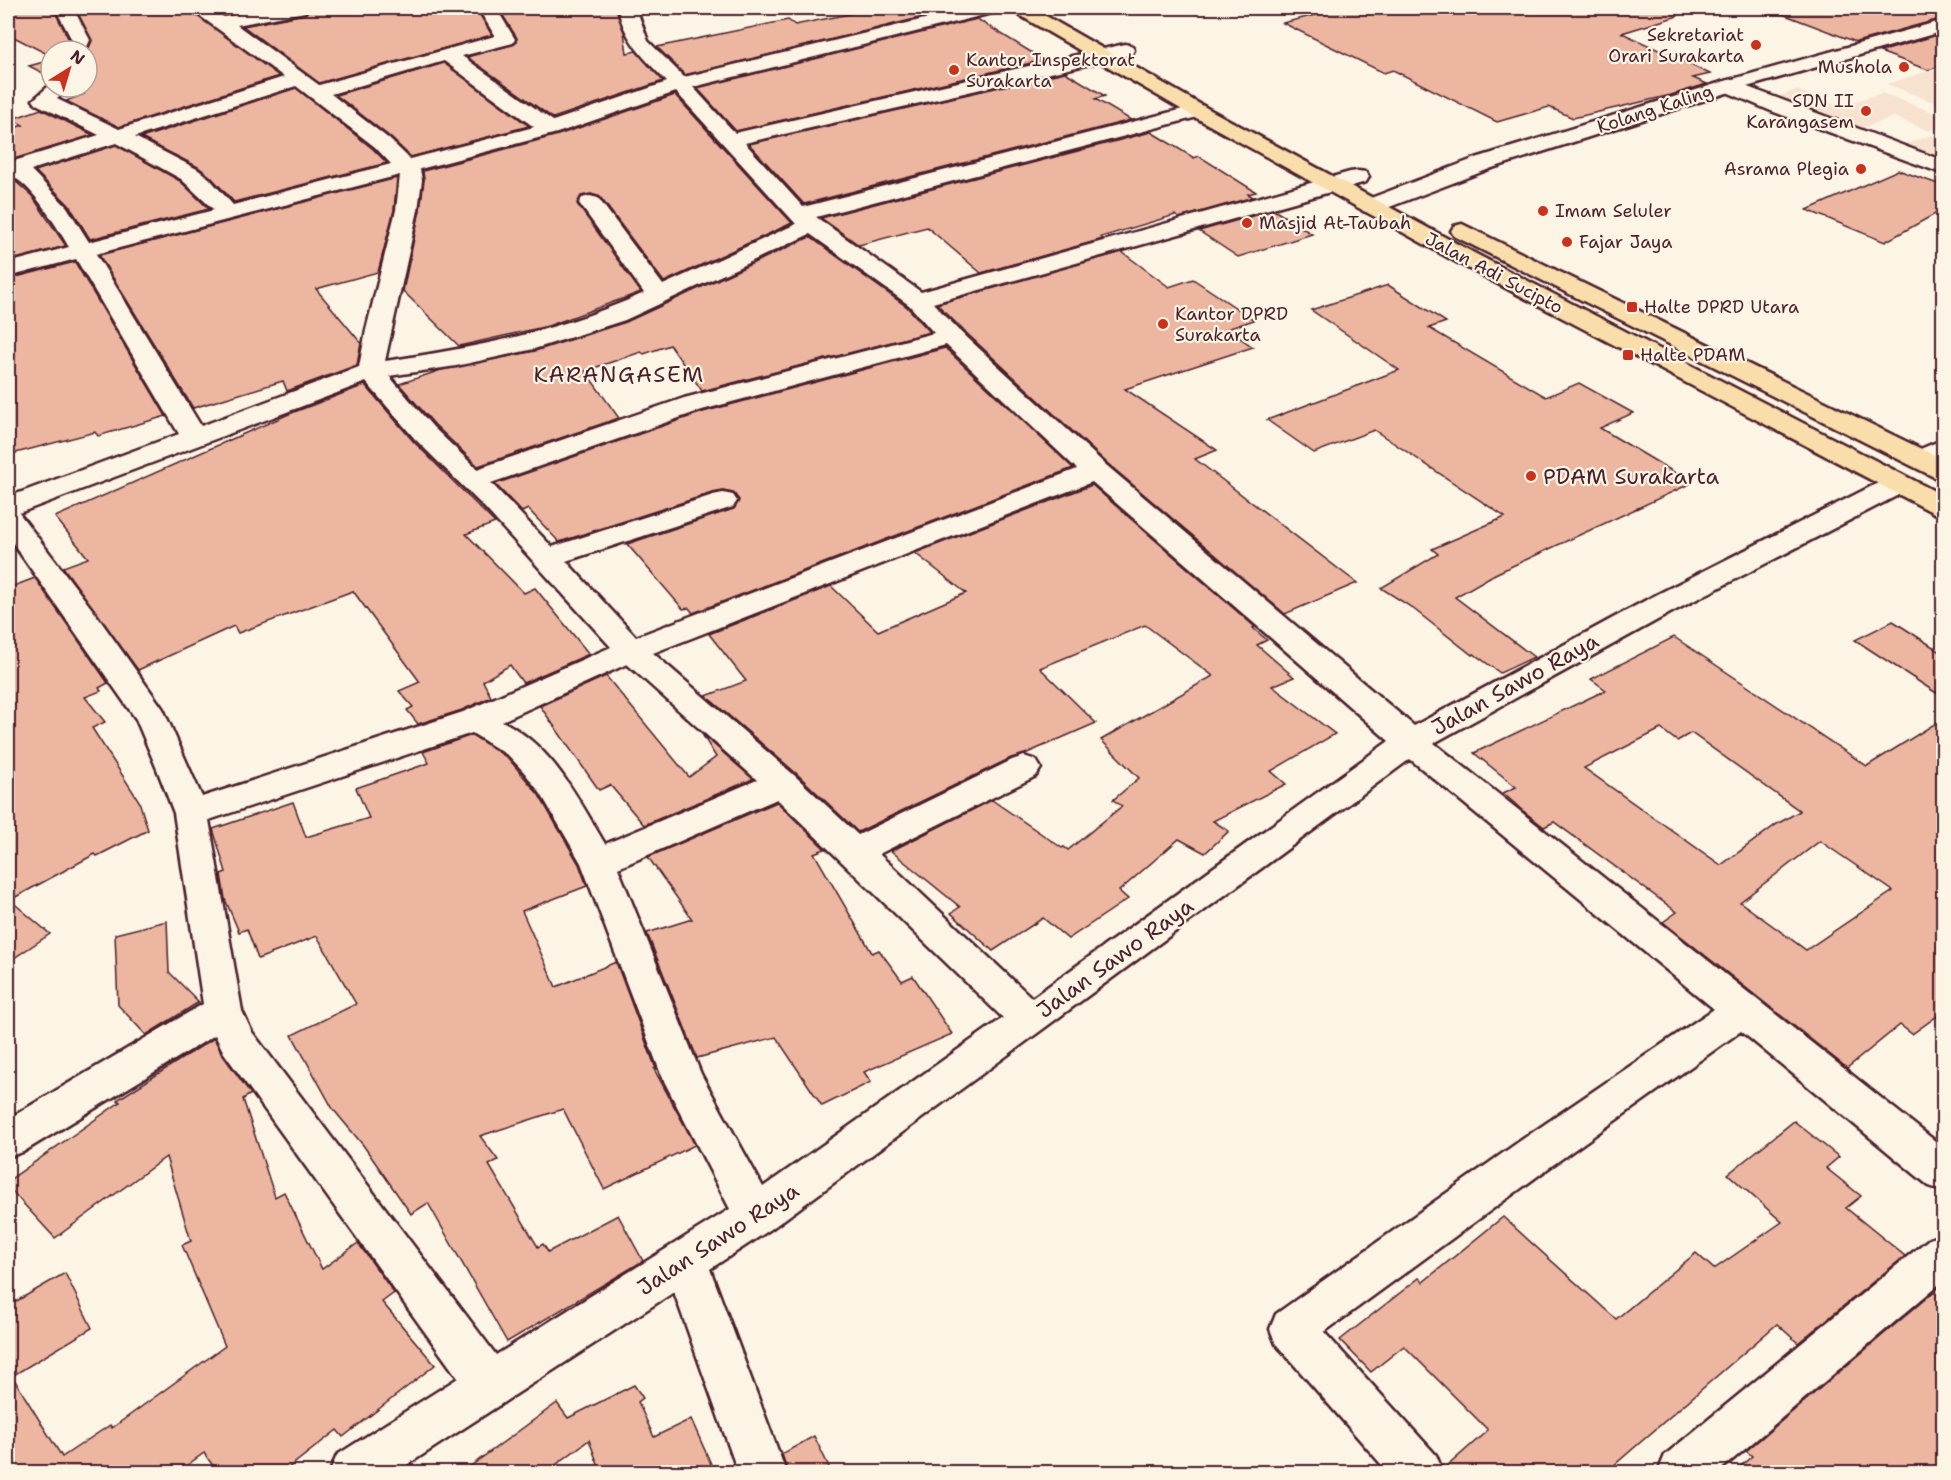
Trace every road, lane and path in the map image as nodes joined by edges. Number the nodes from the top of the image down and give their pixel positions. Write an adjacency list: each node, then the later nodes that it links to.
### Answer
1 (64, 8): 11 (street)
2 (198, 8): 9 (street)
3 (299, 8): 9 (street)
4 (487, 8): 13 (street)
5 (627, 8): 15 (street)
6 (990, 8): 15 (street)
7 (1020, 8): 14 (highway, Jalan Adi Sucipto)
8 (1049, 8): 12 (highway, Jalan Adi Sucipto)
9 (221, 23): 16 (street)
10 (1944, 25): 17 (street, Kolang Kaling)
11 (80, 39)
12 (1125, 50): 14 (street); 26 (highway, Jalan Adi Sucipto)
13 (447, 54): 16 (street); 20 (street)
14 (1102, 56): 19 (highway, Jalan Adi Sucipto); 22 (street)
15 (680, 84): 20 (street); 22 (street)
16 (307, 86): 21 (street); 23 (street)
17 (1729, 86): 25 (street); 28 (street, Kolang Kaling)
18 (44, 99): 21 (street)
19 (1198, 111): 27 (highway, Jalan Adi Sucipto); 32 (street)
20 (550, 129): 23 (street)
21 (116, 135): 24 (street); 31 (street)
22 (731, 140): 32 (street)
23 (408, 166): 31 (street); 38 (street)
24 (10, 168): 33 (street)
25 (1944, 168)
26 (1358, 177): 27 (street); 28 (highway, Jalan Adi Sucipto)
27 (1331, 184): 30 (highway, Jalan Adi Sucipto); 36 (street)
28 (1394, 196): 30 (street, Kolang Kaling); 40 (highway, Jalan Adi Sucipto)
29 (590, 204): 35 (street)
30 (1371, 206): 40 (highway, Jalan Adi Sucipto)
31 (226, 211): 33 (street)
32 (805, 220): 35 (street); 36 (street)
33 (84, 251): 34 (street); 39 (street)
34 (8, 270)
35 (659, 296): 38 (street)
36 (917, 300): 37 (street)
37 (951, 336): 41 (street); 42 (street)
38 (371, 371): 39 (street); 42 (street)
39 (195, 438): 44 (street)
40 (1926, 465): 45 (highway, Jalan Adi Sucipto); 50 (street, Jalan Sawo Raya)
41 (1096, 471): 48 (street); 50 (street)
42 (473, 480): 47 (street)
43 (723, 501): 47 (street)
44 (8, 507)
45 (1944, 507)
46 (8, 517): 53 (street)
47 (547, 558): 48 (street)
48 (631, 650): 49 (street); 52 (street)
49 (475, 720): 53 (street); 55 (street)
50 (1410, 742): 57 (street); 58 (street, Jalan Sawo Raya)
51 (1024, 768): 54 (street)
52 (782, 783): 54 (street); 55 (street)
53 (191, 813): 56 (street)
54 (855, 851): 58 (street)
55 (598, 862): 61 (street)
56 (223, 1011): 59 (street); 64 (street)
57 (1741, 1011): 60 (street); 67 (street)
58 (1030, 1020): 61 (street, Jalan Sawo Raya)
59 (8, 1140)
60 (1944, 1173)
61 (756, 1216): 63 (street, Jalan Sawo Raya)
62 (1944, 1253): 68 (street)
63 (685, 1261): 64 (street, Jalan Sawo Raya); 66 (street)
64 (490, 1384): 65 (street, Jalan Sawo Raya)
65 (354, 1473)
66 (762, 1473)
67 (1419, 1473)
68 (1682, 1473)

